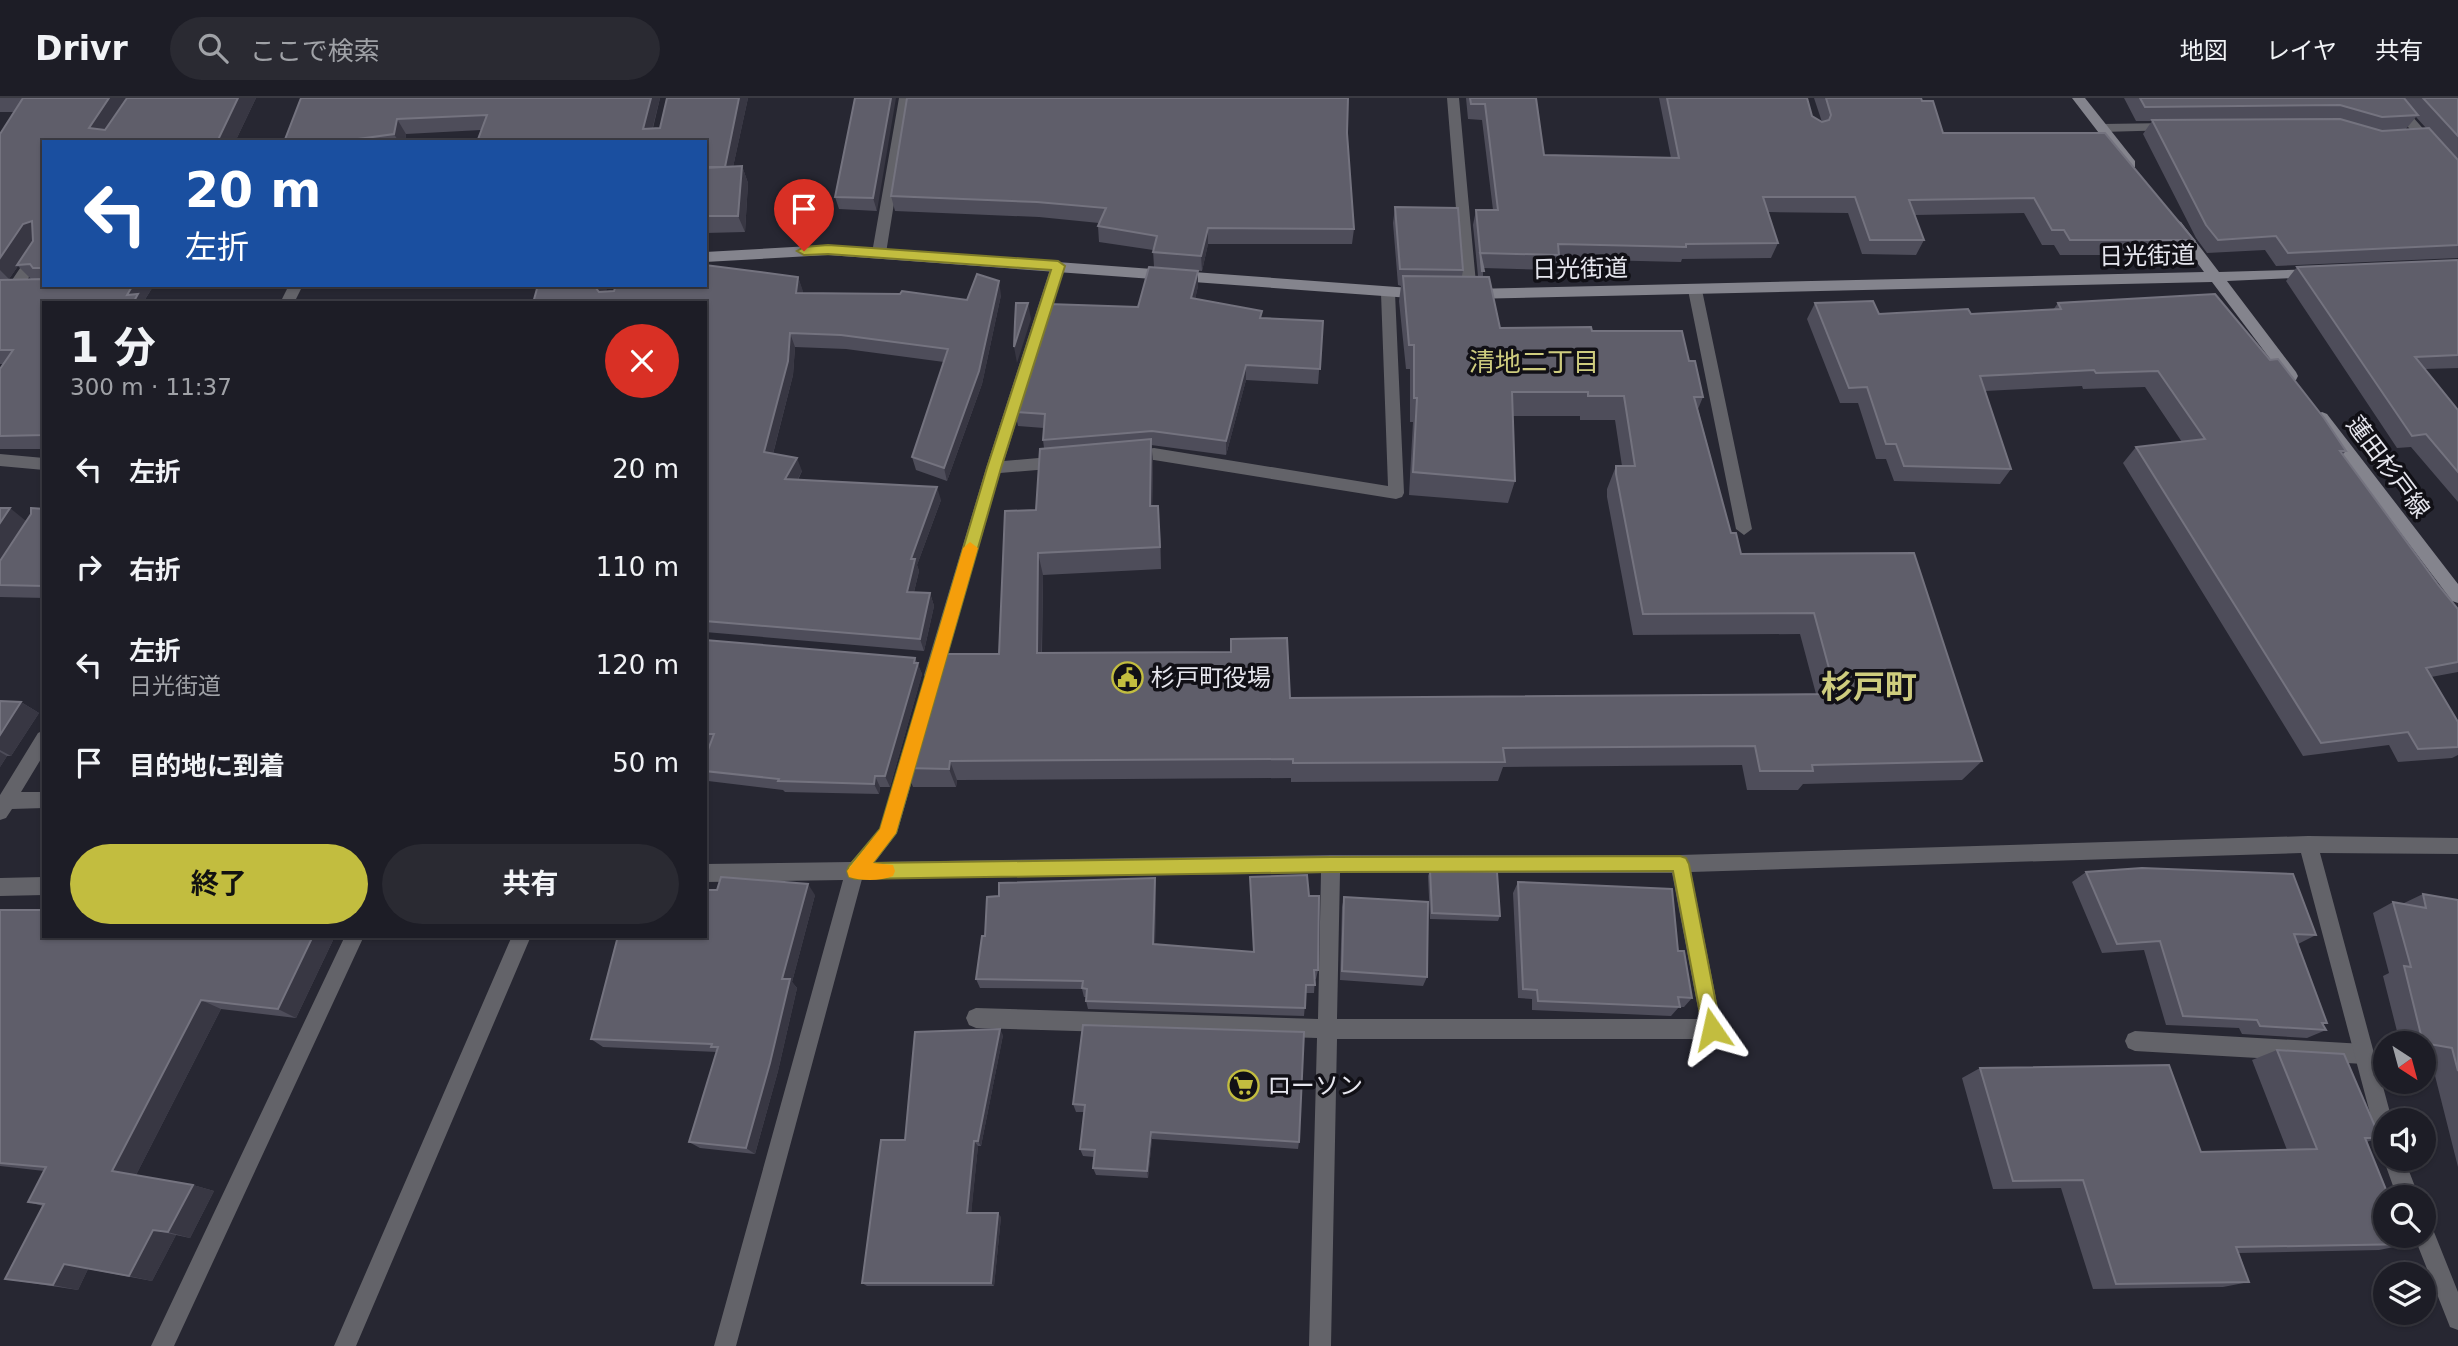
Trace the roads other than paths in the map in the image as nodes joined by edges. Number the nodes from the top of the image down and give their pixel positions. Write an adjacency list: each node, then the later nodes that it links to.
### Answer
1 (905, 98): 11 (street)
2 (1453, 98): 20 (street)
3 (2078, 98): 6 (main road)
4 (2389, 98): 7 (street)
5 (2182, 127): 6 (street)
6 (2102, 128): 8 (main road)
7 (2458, 176)
8 (2141, 178)
9 (2164, 209): 15 (main road, 蓮田杉戸線)
10 (42, 245): 16 (street)
11 (879, 253): 12 (main road, 日光街道); 13 (main road, 日光街道)
12 (707, 257)
13 (1058, 266): 19 (main road, 日光街道); 25 (street)
14 (2327, 271): 15 (main road, 日光街道)
15 (2216, 278): 18 (main road, 日光街道); 27 (main road, 蓮田杉戸線)
16 (8, 287): 17 (main road)
17 (39, 287)
18 (1695, 290): 20 (main road, 日光街道); 26 (street)
19 (1388, 293): 20 (main road, 日光街道); 21 (street)
20 (1457, 294)
21 (1114, 457)
22 (1074, 461): 25 (street)
23 (2, 464): 24 (street)
24 (42, 464)
25 (994, 468): 28 (street)
26 (1744, 529)
27 (2458, 596)
28 (929, 688)
29 (918, 728): 37 (street)
30 (42, 741): 32 (street)
31 (42, 800): 32 (street)
32 (3, 807)
33 (2308, 844): 34 (street); 36 (street); 46 (street)
34 (2458, 846)
35 (1331, 864): 36 (street); 37 (street); 44 (street)
36 (1680, 864): 44 (street)
37 (855, 871): 38 (street); 52 (street)
38 (707, 873)
39 (42, 886): 40 (street)
40 (0, 887)
41 (354, 938): 50 (street)
42 (521, 938): 51 (street)
43 (976, 1018): 44 (street)
44 (1327, 1028): 53 (street)
45 (2136, 1041): 46 (street)
46 (2364, 1054): 47 (street)
47 (2379, 1108)
48 (2429, 1248): 49 (street)
49 (2458, 1319)
50 (162, 1346)
51 (345, 1346)
52 (724, 1346)
53 (1320, 1346)

